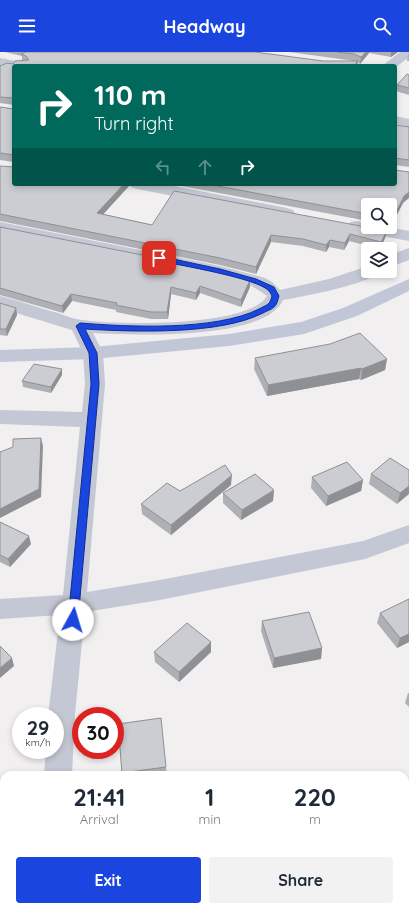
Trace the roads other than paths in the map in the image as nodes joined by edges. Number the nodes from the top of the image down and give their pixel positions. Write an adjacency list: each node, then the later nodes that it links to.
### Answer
1 (408, 52): 4 (street)
2 (0, 62): 3 (street)
3 (12, 64)
4 (392, 64)
5 (397, 120): 6 (street)
6 (409, 123)
7 (148, 186): 8 (street)
8 (300, 216)
9 (343, 224): 11 (street)
10 (0, 227): 16 (street)
11 (409, 236)
12 (409, 253): 13 (street)
13 (397, 259)
14 (361, 275): 16 (street)
15 (409, 284): 19 (street)
16 (276, 296): 18 (street)
17 (0, 302): 18 (street)
18 (80, 326): 19 (street)
19 (93, 353): 20 (street); 22 (street)
20 (0, 356)
21 (0, 417): 22 (street)
22 (91, 420): 24 (street)
23 (409, 534): 24 (street)
24 (74, 604): 25 (street); 26 (street)
25 (0, 609)
26 (58, 771)

